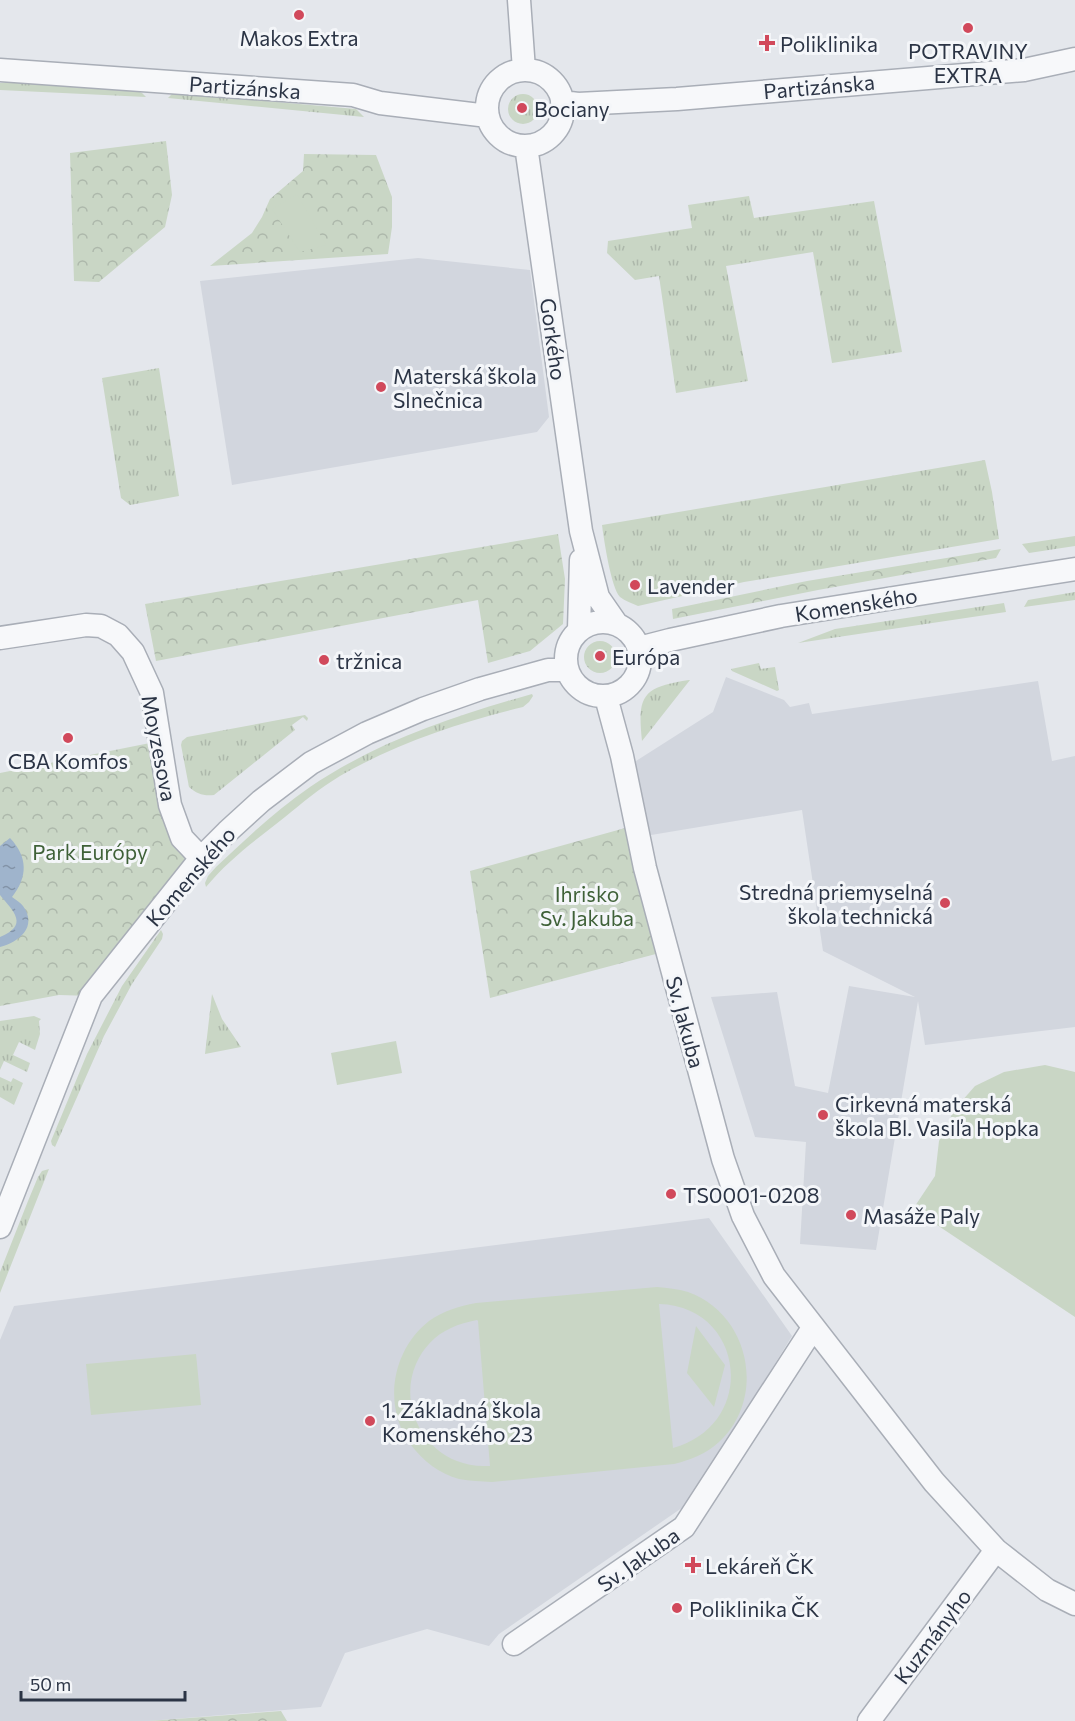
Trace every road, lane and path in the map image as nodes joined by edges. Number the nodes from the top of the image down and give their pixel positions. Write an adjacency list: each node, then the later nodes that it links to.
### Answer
1 (519, 0): 4 (street)
2 (1075, 59): 5 (street, Partizánska)
3 (0, 70): 6 (street, Partizánska)
4 (524, 70): 5 (street); 6 (street)
5 (562, 102): 7 (street)
6 (488, 116): 7 (street)
7 (526, 146): 8 (street, Gorkého)
8 (582, 531): 10 (street, Gorkého); 11 (street, Gorkého)
9 (1075, 569): 13 (street, Komenského)
10 (616, 623): 11 (street); 13 (street)
11 (579, 630): 14 (street)
12 (0, 638): 16 (street, Moyzesova)
13 (639, 648): 15 (street)
14 (567, 670): 15 (street); 16 (street, Komenského)
15 (606, 697): 18 (street, Sv. Jakuba)
16 (201, 858): 17 (street, Komenského)
17 (0, 1227)
18 (813, 1328): 19 (street, Sv. Jakuba); 21 (street, Sv. Jakuba)
19 (996, 1550): 20 (street, Sv. Jakuba); 22 (street, Kuzmányho)
20 (1075, 1604)
21 (514, 1644)
22 (869, 1721)

